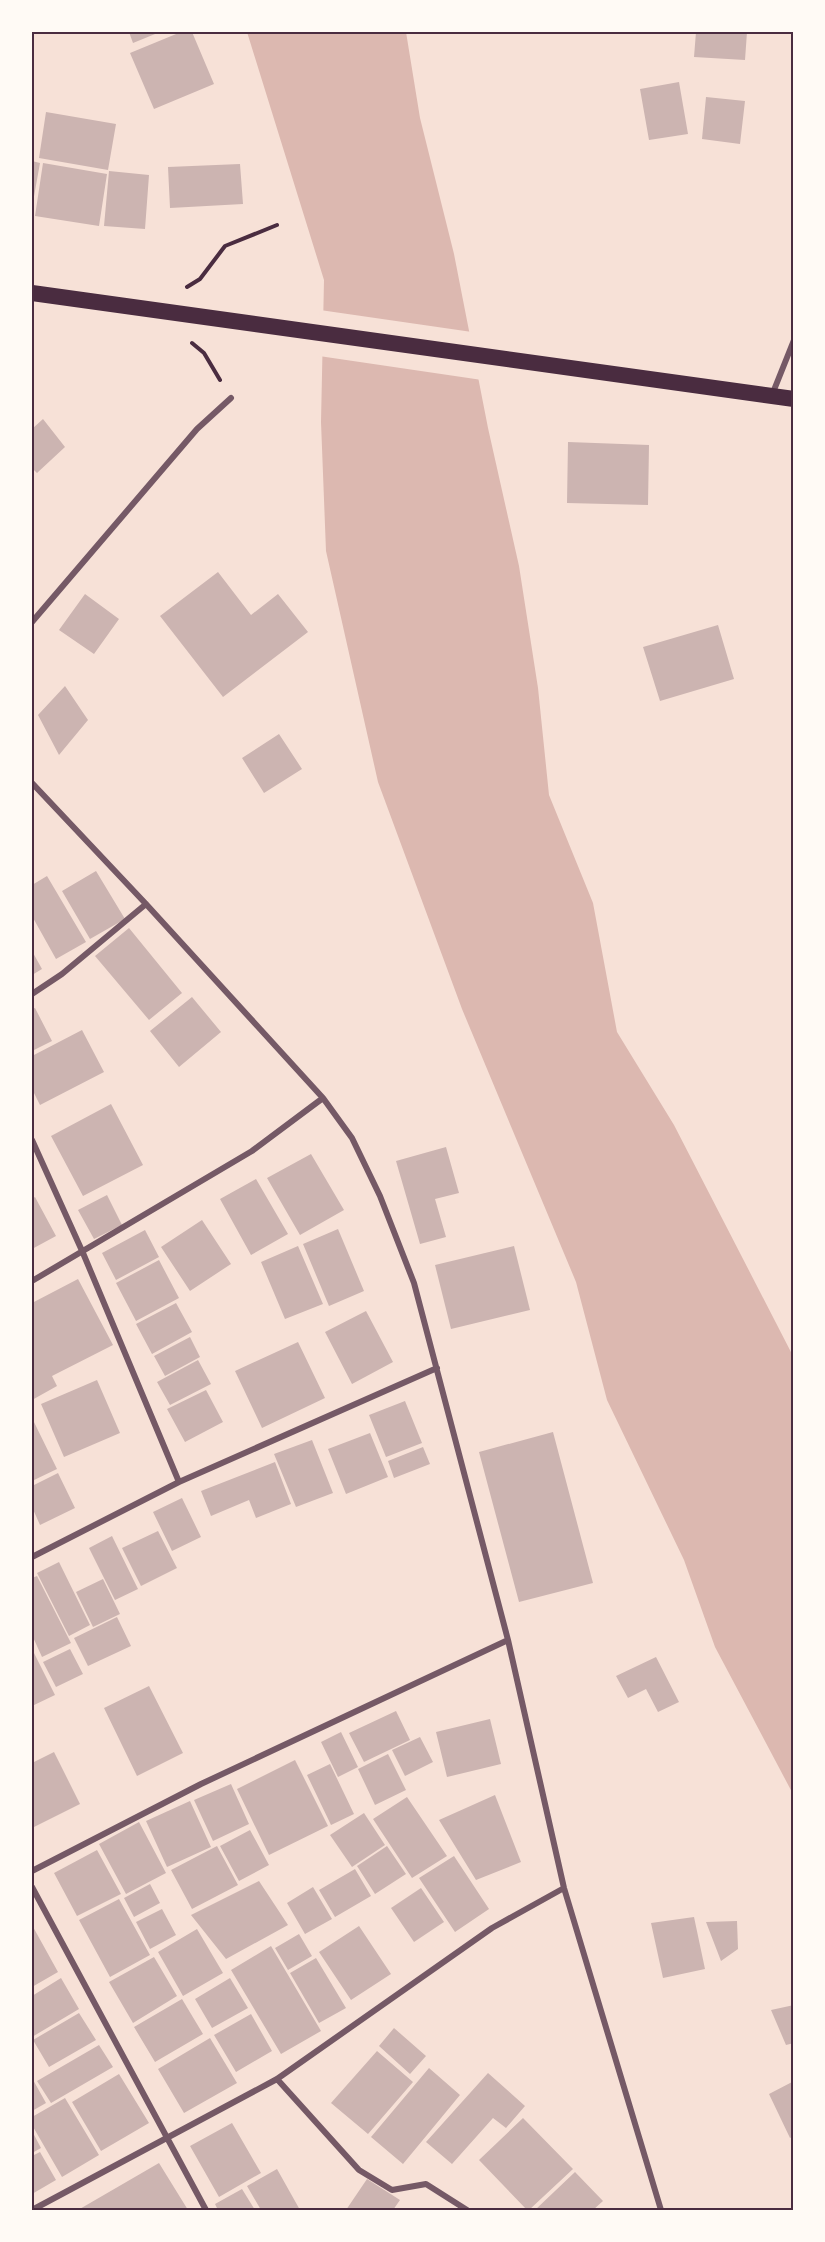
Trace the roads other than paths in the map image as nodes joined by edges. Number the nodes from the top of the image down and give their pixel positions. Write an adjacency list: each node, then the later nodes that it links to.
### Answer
1 (32, 293): 3 (highway)
2 (794, 340): 3 (street)
3 (772, 396): 5 (highway)
4 (231, 398): 6 (street)
5 (794, 399)
6 (32, 622)
7 (32, 783): 8 (street)
8 (146, 904): 9 (street); 10 (street)
9 (32, 994)
10 (323, 1098): 12 (street); 14 (street)
11 (32, 1140): 12 (street)
12 (83, 1253): 13 (street); 15 (street)
13 (32, 1281)
14 (437, 1368): 15 (street); 17 (street)
15 (179, 1482): 16 (street)
16 (32, 1557)
17 (508, 1640): 18 (street); 20 (street)
18 (32, 1871)
19 (32, 1887): 22 (street)
20 (564, 1888): 21 (street); 26 (street)
21 (277, 2079): 22 (street); 25 (street)
22 (168, 2139): 23 (street); 24 (street)
23 (32, 2211)
24 (206, 2211)
25 (467, 2211)
26 (661, 2211)

